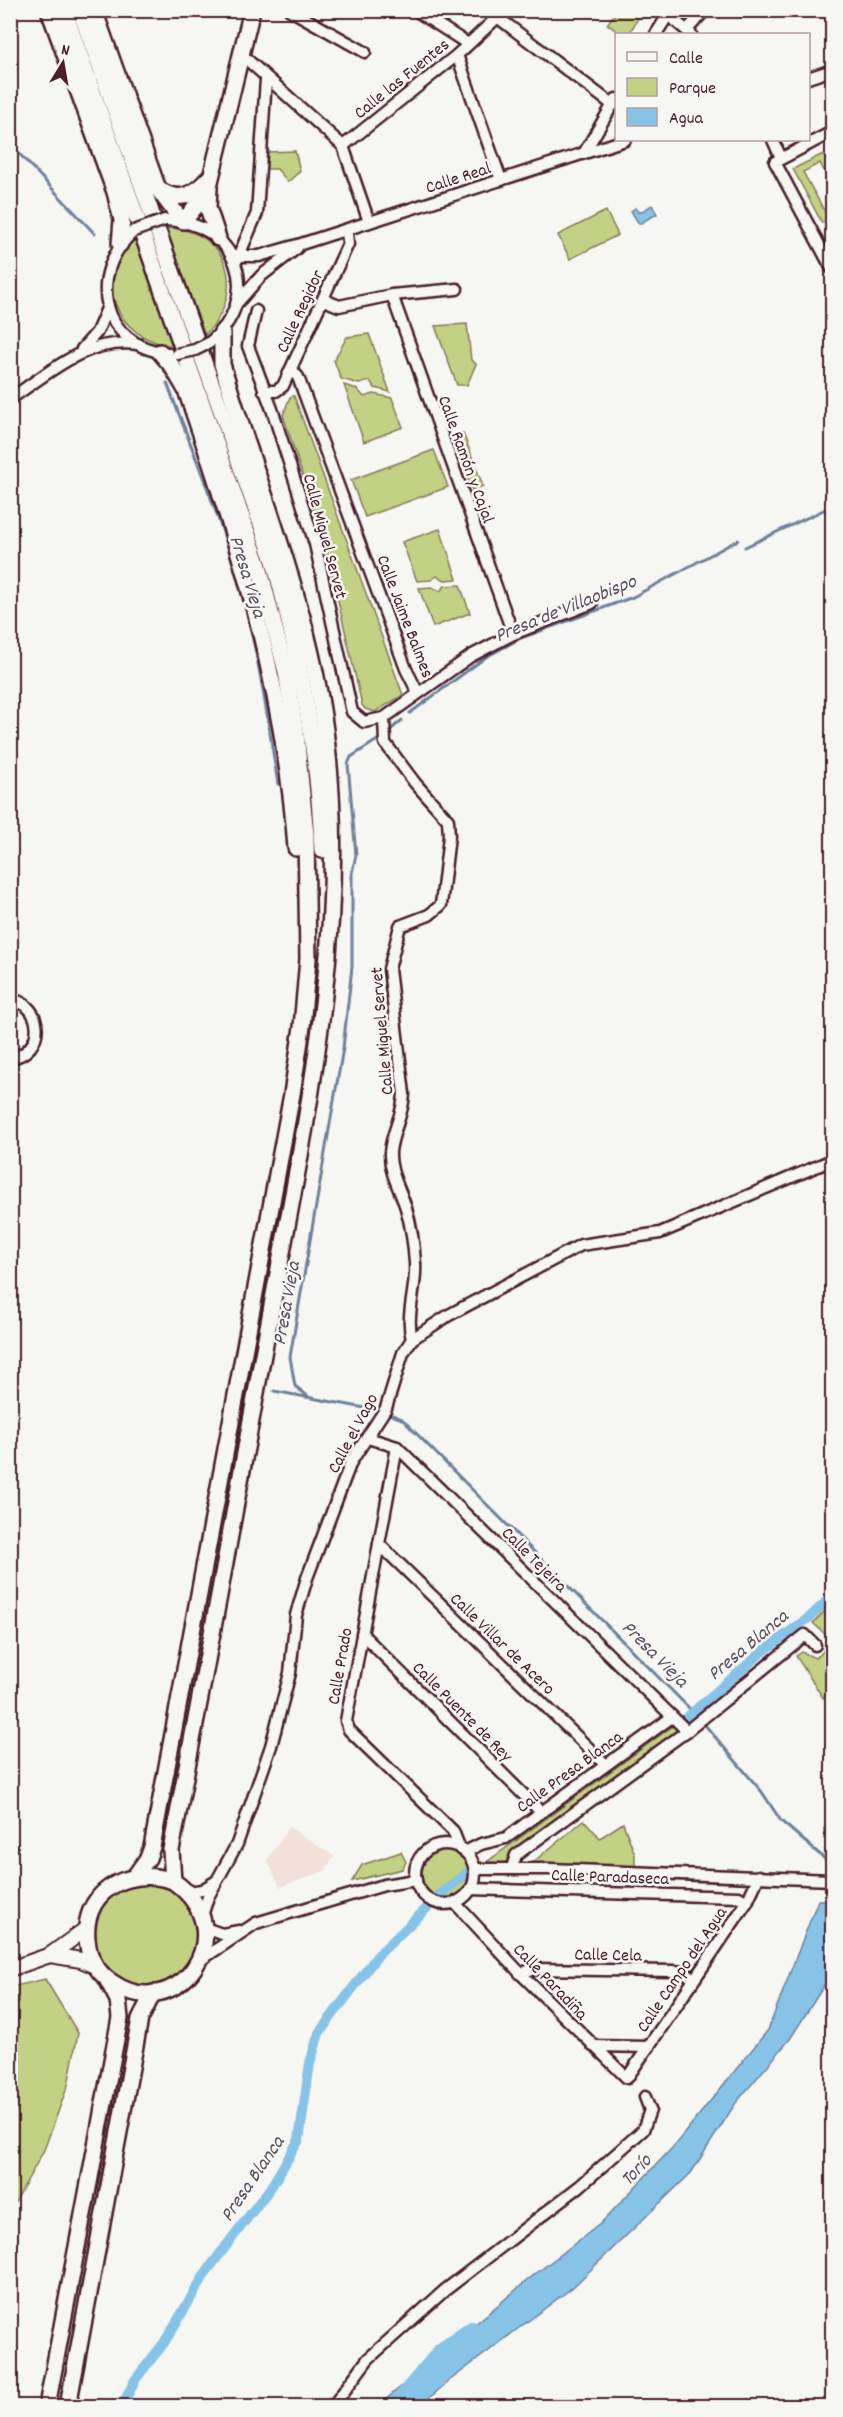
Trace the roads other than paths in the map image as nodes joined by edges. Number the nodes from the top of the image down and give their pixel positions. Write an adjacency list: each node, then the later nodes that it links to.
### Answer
1 (49, 10): 35 (highway)
2 (64, 10): 61 (highway)
3 (80, 10): 59 (highway)
4 (94, 10): 30 (highway)
5 (252, 10): 16 (highway)
6 (290, 10): 15 (street)
7 (415, 10): 14 (street)
8 (488, 10): 11 (street)
9 (705, 10): 12 (street)
10 (665, 13): 12 (street); 13 (street)
11 (501, 14): 14 (street, Calle las Fuentes); 21 (street)
12 (689, 32)
13 (656, 33)
14 (468, 44): 17 (street, Calle las Fuentes)
15 (364, 52)
16 (242, 55): 20 (street); 28 (highway)
17 (457, 55): 25 (street, Calle las Fuentes); 29 (street)
18 (832, 70): 19 (street)
19 (810, 77)
20 (266, 79): 25 (street); 37 (street)
21 (615, 102): 26 (street)
22 (831, 137): 27 (street)
23 (622, 141): 26 (street, Calle Real)
24 (773, 141): 27 (street)
25 (343, 146): 32 (street)
26 (584, 153): 29 (street, Calle Real)
27 (781, 158): 38 (street)
28 (211, 180): 30 (highway); 31 (highway); 34 (highway)
29 (501, 180): 32 (street, Calle Real)
30 (158, 189): 31 (highway)
31 (182, 220): 34 (street); 35 (street, bridge)
32 (369, 222): 33 (street, Calle Real)
33 (346, 230): 36 (street, Calle Real); 41 (street, Calle Regidor)
34 (218, 238): 37 (street)
35 (120, 244): 43 (street)
36 (301, 244): 37 (street, Calle Real); 42 (street, Calle Real)
37 (236, 258): 42 (street)
38 (832, 268)
39 (458, 289): 40 (street)
40 (392, 295): 41 (street); 55 (street, Calle Ramón y Cajal)
41 (324, 300): 49 (street, Calle Regidor)
42 (238, 302): 45 (street)
43 (108, 306): 46 (street); 47 (street)
44 (256, 311): 51 (street)
45 (222, 332): 48 (street, bridge); 59 (highway)
46 (139, 344): 47 (street); 48 (street)
47 (80, 352): 52 (street)
48 (160, 352): 61 (highway)
49 (291, 369): 50 (street, Calle Regidor); 56 (street, Calle Jaime Balmes)
50 (283, 386): 51 (street); 53 (street)
51 (264, 391): 53 (street, Calle Miguel Servet)
52 (10, 399)
53 (272, 409): 57 (street, Calle Miguel Servet)
54 (592, 603): 55 (street, Calle Jaime Balmes)
55 (513, 634): 56 (street, Calle Jaime Balmes)
56 (418, 693): 57 (street)
57 (384, 718): 63 (street, Calle Miguel Servet)
58 (10, 999): 60 (street)
59 (318, 1030): 81 (highway)
60 (10, 1058)
61 (292, 1094): 76 (highway)
62 (832, 1160): 63 (street)
63 (412, 1339): 64 (street, Calle el Vago)
64 (368, 1438): 65 (street, Calle Tejeira); 78 (street, Calle el Vago)
65 (397, 1447): 66 (street, Calle Prado); 69 (street, Calle Tejeira)
66 (379, 1544): 67 (street, Calle Prado); 71 (street, Calle Villar de Acero)
67 (362, 1634): 72 (street, Calle Puente de Rey); 73 (street, Calle Prado)
68 (815, 1645): 70 (street, Calle Presa Blanca)
69 (672, 1717): 70 (street); 71 (street, Calle Presa Blanca)
70 (687, 1731): 74 (street, Calle Presa Blanca)
71 (605, 1764): 72 (street, Calle Presa Blanca)
72 (540, 1811): 73 (street, Calle Presa Blanca)
73 (463, 1850): 75 (street); 79 (street)
74 (512, 1868): 75 (street); 77 (street)
75 (475, 1869): 82 (street)
76 (135, 1876): 81 (highway); 87 (highway)
77 (759, 1876): 80 (street); 85 (street, Calle Campo del Agua)
78 (219, 1878): 83 (street); 86 (street, Calle el Vago)
79 (416, 1880): 84 (street); 88 (street)
80 (832, 1880)
81 (173, 1881): 83 (highway)
82 (471, 1889): 84 (street); 85 (street, Calle Paradaseca)
83 (188, 1892): 86 (highway)
84 (455, 1902): 93 (street, Calle Paradiña)
85 (747, 1902): 94 (street, Calle Campo del Agua)
86 (204, 1922): 88 (street); 90 (highway)
87 (86, 1929): 89 (main road); 91 (highway)
88 (245, 1929): 90 (street)
89 (50, 1955): 91 (main road); 92 (main road)
90 (199, 1961): 96 (highway)
91 (95, 1966): 95 (highway)
92 (10, 1970)
93 (521, 1974): 94 (street, Calle Cela); 97 (street, Calle Paradiña)
94 (694, 1979): 98 (street, Calle Campo del Agua)
95 (107, 1980): 96 (highway); 101 (highway)
96 (153, 1993): 102 (highway)
97 (592, 2046): 98 (street); 99 (street, Calle Paradiña)
98 (649, 2047): 99 (street, Calle Campo del Agua)
99 (627, 2078)
100 (645, 2097): 103 (street)
101 (47, 2406)
102 (68, 2406)
103 (333, 2406)

